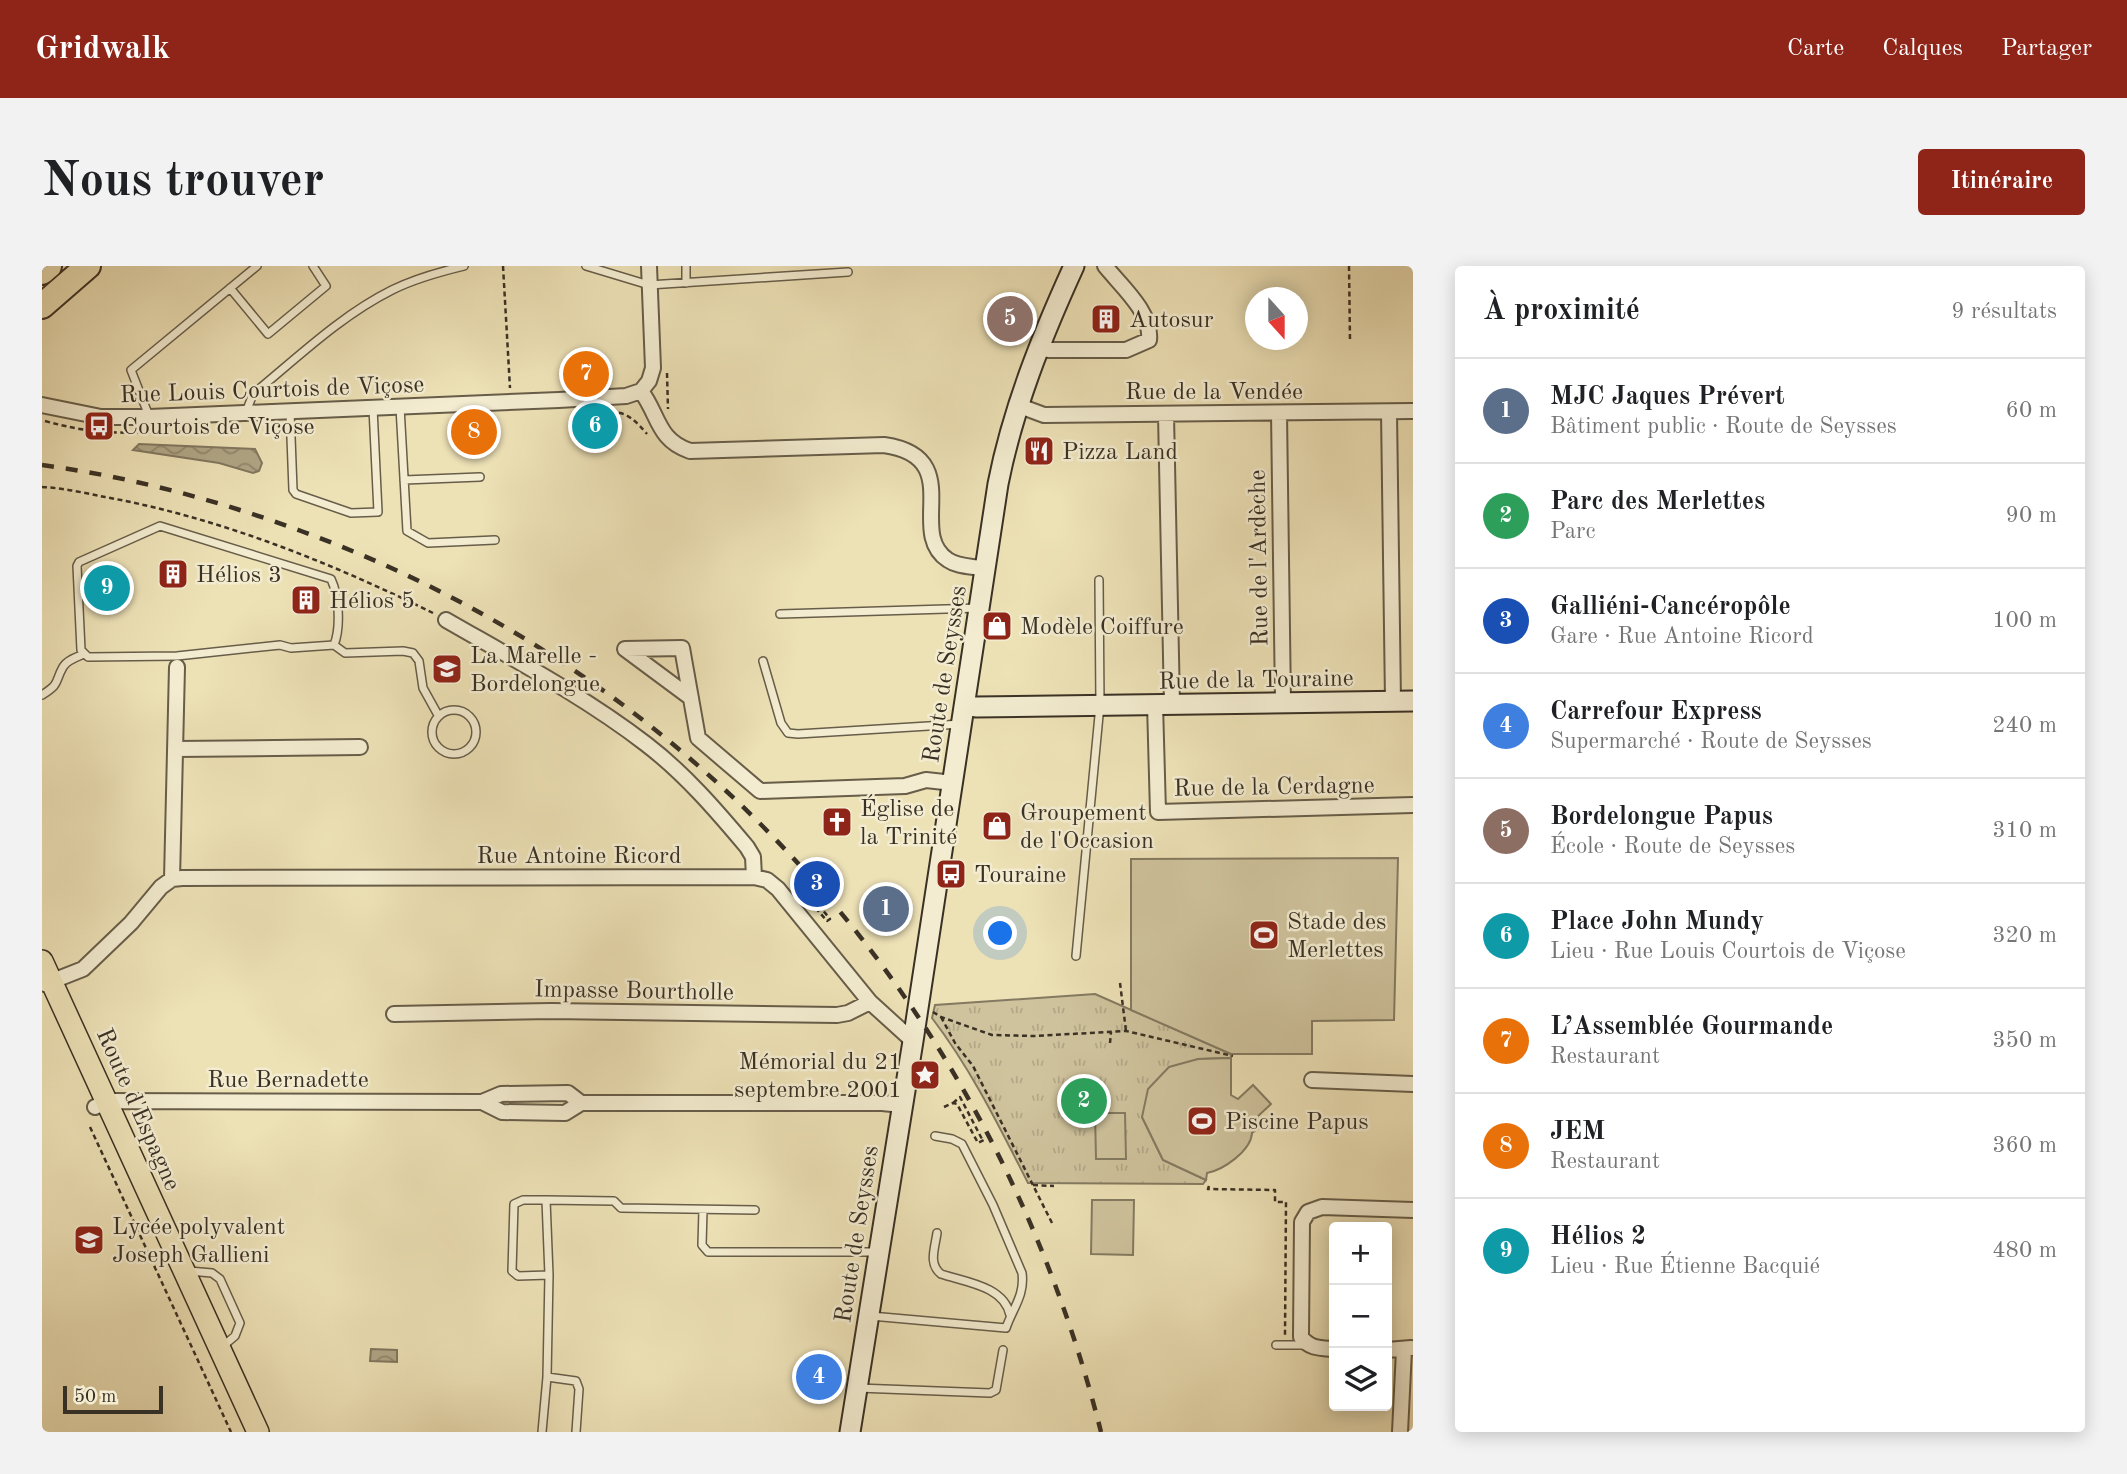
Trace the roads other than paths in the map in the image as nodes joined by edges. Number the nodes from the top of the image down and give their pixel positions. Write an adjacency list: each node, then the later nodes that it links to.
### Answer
1 (50, 266): 11 (highway)
2 (88, 266): 16 (highway)
3 (257, 266): 15 (lane)
4 (313, 266): 15 (lane)
5 (464, 266): 25 (lane)
6 (586, 266): 14 (lane)
7 (649, 266): 14 (street)
8 (686, 266): 13 (lane)
9 (1074, 266): 17 (main road, Route de Seysses)
10 (1105, 266): 17 (street)
11 (42, 272)
12 (848, 272): 13 (lane)
13 (686, 283): 14 (lane)
14 (649, 285): 18 (street)
15 (230, 288): 29 (lane)
16 (42, 306)
17 (1040, 347): 20 (main road, Route de Seysses)
18 (641, 391): 21 (street, Rue Louis Courtois de Viçose); 33 (street)
19 (42, 405): 29 (street, Rue Louis Courtois de Viçose)
20 (1017, 405): 28 (street, Rue de la Vendée); 33 (main road, Route de Seysses)
21 (400, 407): 22 (street, Rue Louis Courtois de Viçose); 31 (lane)
22 (373, 408): 23 (street, Rue Louis Courtois de Viçose); 23 (lane)
23 (290, 411): 25 (street, Rue Louis Courtois de Viçose)
24 (1413, 411): 26 (street, Rue de la Vendée)
25 (246, 412): 29 (street, Rue Louis Courtois de Viçose)
26 (1389, 412): 27 (street, Rue de la Vendée); 44 (street)
27 (1279, 413): 28 (street, Rue de la Vendée); 46 (street, Rue de l'Ardèche)
28 (1166, 415): 47 (street)
29 (149, 417)
30 (480, 477): 31 (lane)
31 (404, 480): 32 (lane)
32 (495, 540)
33 (985, 569): 35 (main road, Route de Seysses)
34 (1100, 580): 48 (lane)
35 (979, 607): 36 (lane); 49 (main road, Route de Seysses)
36 (780, 614)
37 (446, 620): 55 (street)
38 (334, 645): 39 (lane); 40 (lane); 50 (lane)
39 (84, 654): 40 (lane); 42 (lane)
40 (177, 661): 52 (street)
41 (763, 661): 49 (lane)
42 (42, 695)
43 (691, 698): 43 (street); 53 (street)
44 (1393, 701): 45 (main road, Rue de la Touraine); 46 (main road, Rue de la Touraine)
45 (1413, 701)
46 (1283, 703): 47 (main road, Rue de la Touraine)
47 (1163, 704): 48 (main road, Rue de la Touraine); 54 (street, Rue de la Cerdagne)
48 (1101, 705): 49 (main road, Rue de la Touraine); 57 (lane)
49 (963, 714): 53 (main road, Route de Seysses)
50 (439, 715): 50 (lane)
51 (360, 747): 52 (street)
52 (176, 749): 56 (street)
53 (953, 783): 62 (main road, Route de Seysses)
54 (1413, 805)
55 (754, 877): 56 (street, Rue Antoine Ricord); 60 (street)
56 (172, 879): 59 (street)
57 (1076, 956)
58 (42, 961): 59 (main road, Route d'Espagne)
59 (45, 986): 66 (main road, Route d'Espagne)
60 (870, 1002): 61 (street, Impasse Bourtholle); 62 (street)
61 (394, 1014)
62 (913, 1041): 65 (main road, Route de Seysses)
63 (1312, 1080): 64 (street)
64 (1413, 1084)
65 (902, 1105): 66 (street, Rue Bernadette); 73 (main road, Route de Seysses)
66 (98, 1112): 74 (main road, Route d'Espagne); 87 (main road, Route d'Espagne)
67 (934, 1136): 77 (lane)
68 (546, 1200): 69 (lane); 75 (lane); 75 (lane)
69 (703, 1210): 70 (lane); 73 (lane)
70 (755, 1210)
71 (1413, 1210): 79 (street)
72 (937, 1233): 77 (lane)
73 (878, 1252): 76 (main road, Route de Seysses)
74 (185, 1270): 80 (main road, Route d'Espagne); 80 (lane)
75 (549, 1275): 84 (lane)
76 (868, 1315): 77 (lane); 85 (main road, Route de Seysses)
77 (1010, 1315)
78 (1281, 1345): 79 (lane)
79 (1306, 1345): 81 (street)
80 (220, 1349): 88 (main road, Route d'Espagne)
81 (1329, 1349)
82 (1408, 1349): 86 (street)
83 (1003, 1350): 85 (lane)
84 (547, 1377): 89 (lane); 90 (lane)
85 (857, 1388): 91 (main road, Route de Seysses)
86 (1408, 1392): 92 (street)
87 (244, 1432)
88 (258, 1432)
89 (542, 1432)
90 (576, 1432)
91 (850, 1432)
92 (1400, 1432)

